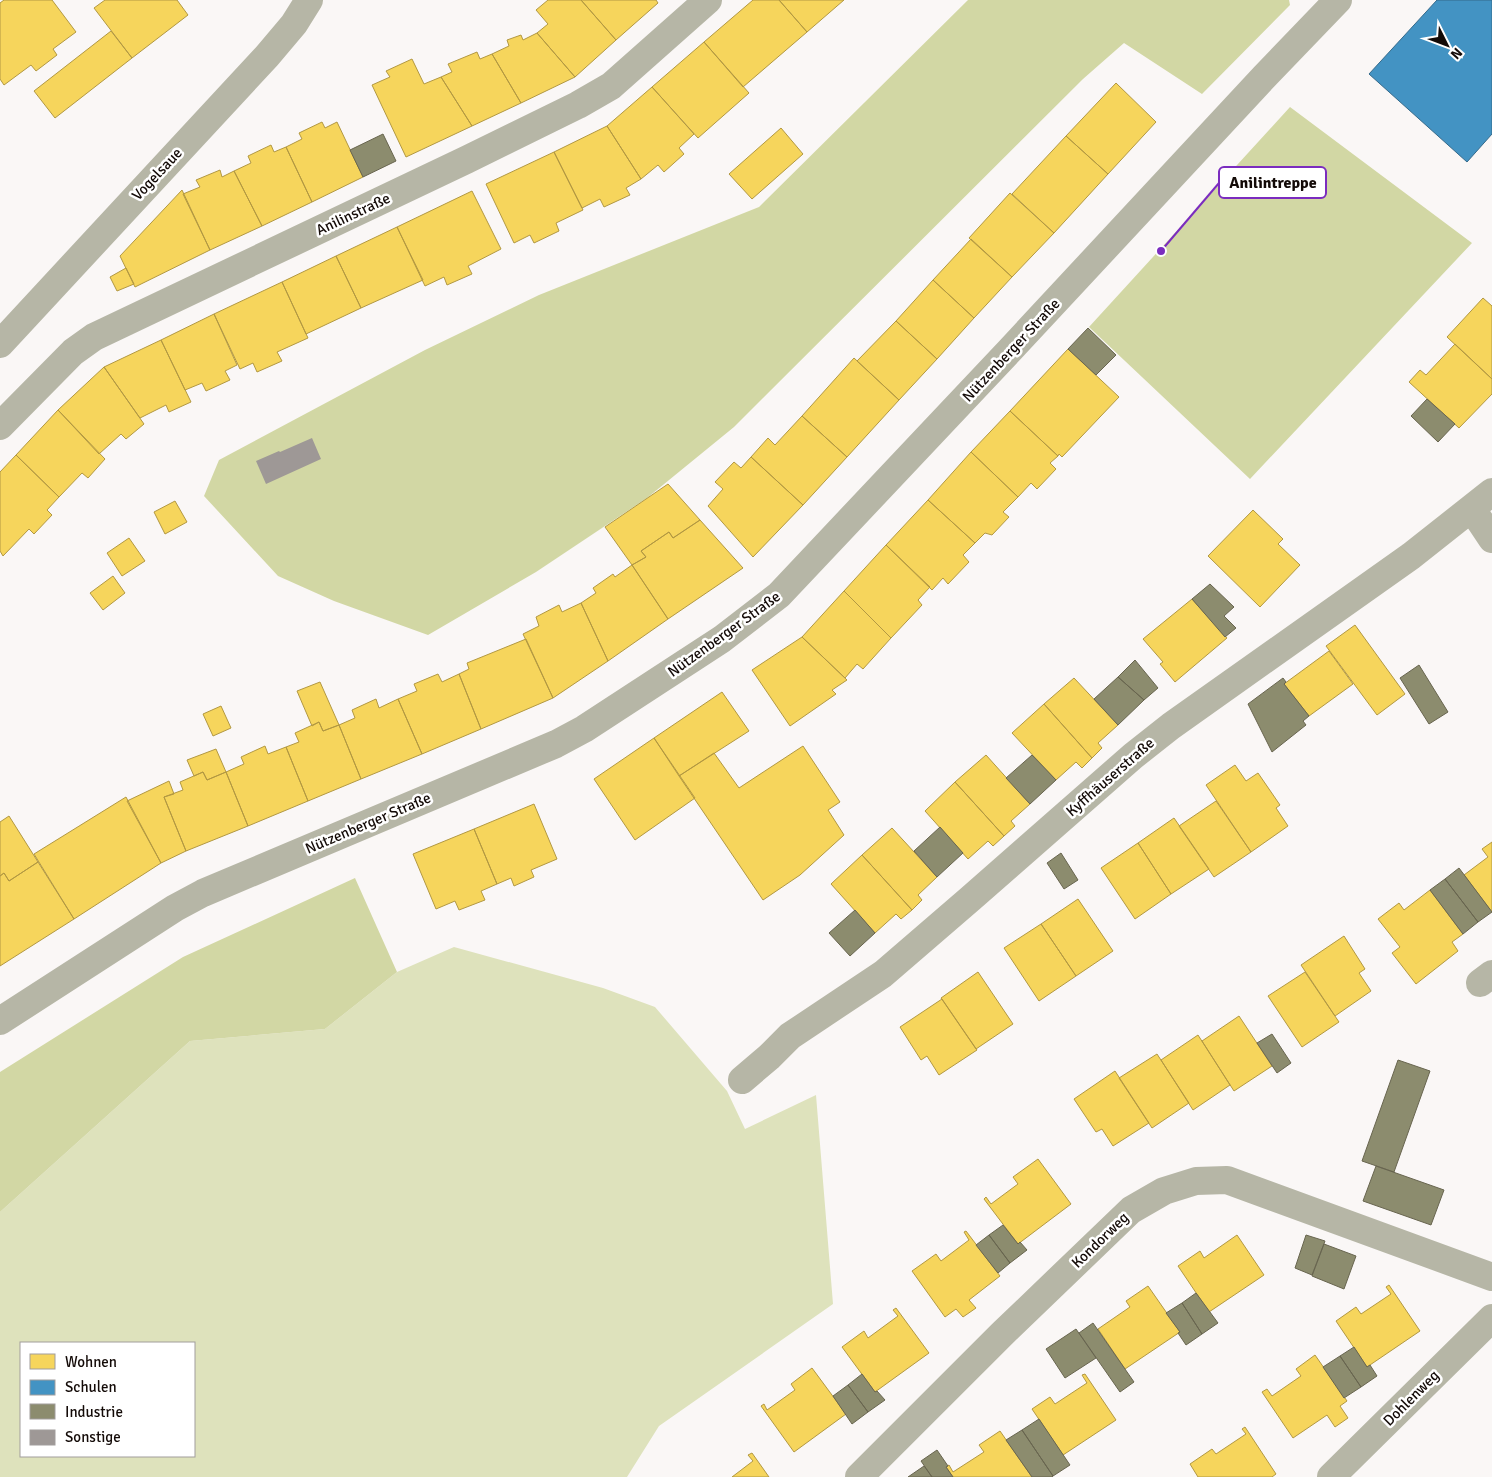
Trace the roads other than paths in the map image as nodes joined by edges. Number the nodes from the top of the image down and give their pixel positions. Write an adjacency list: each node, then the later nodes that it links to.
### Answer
1 (309, 0): 4 (street, Vogelsaue)
2 (708, 0): 5 (street, Anilinstraße)
3 (1338, 0): 9 (street, Nützenberger Straße)
4 (0, 344)
5 (0, 426)
6 (1492, 492): 7 (street, Kyffhäuserstraße)
7 (1472, 509): 8 (street); 10 (street, Kyffhäuserstraße)
8 (1492, 539)
9 (0, 1021)
10 (742, 1080)
11 (1492, 1277): 13 (street, Kondorweg)
12 (1492, 1318): 14 (street, Dohlenweg)
13 (859, 1477)
14 (1330, 1477)

